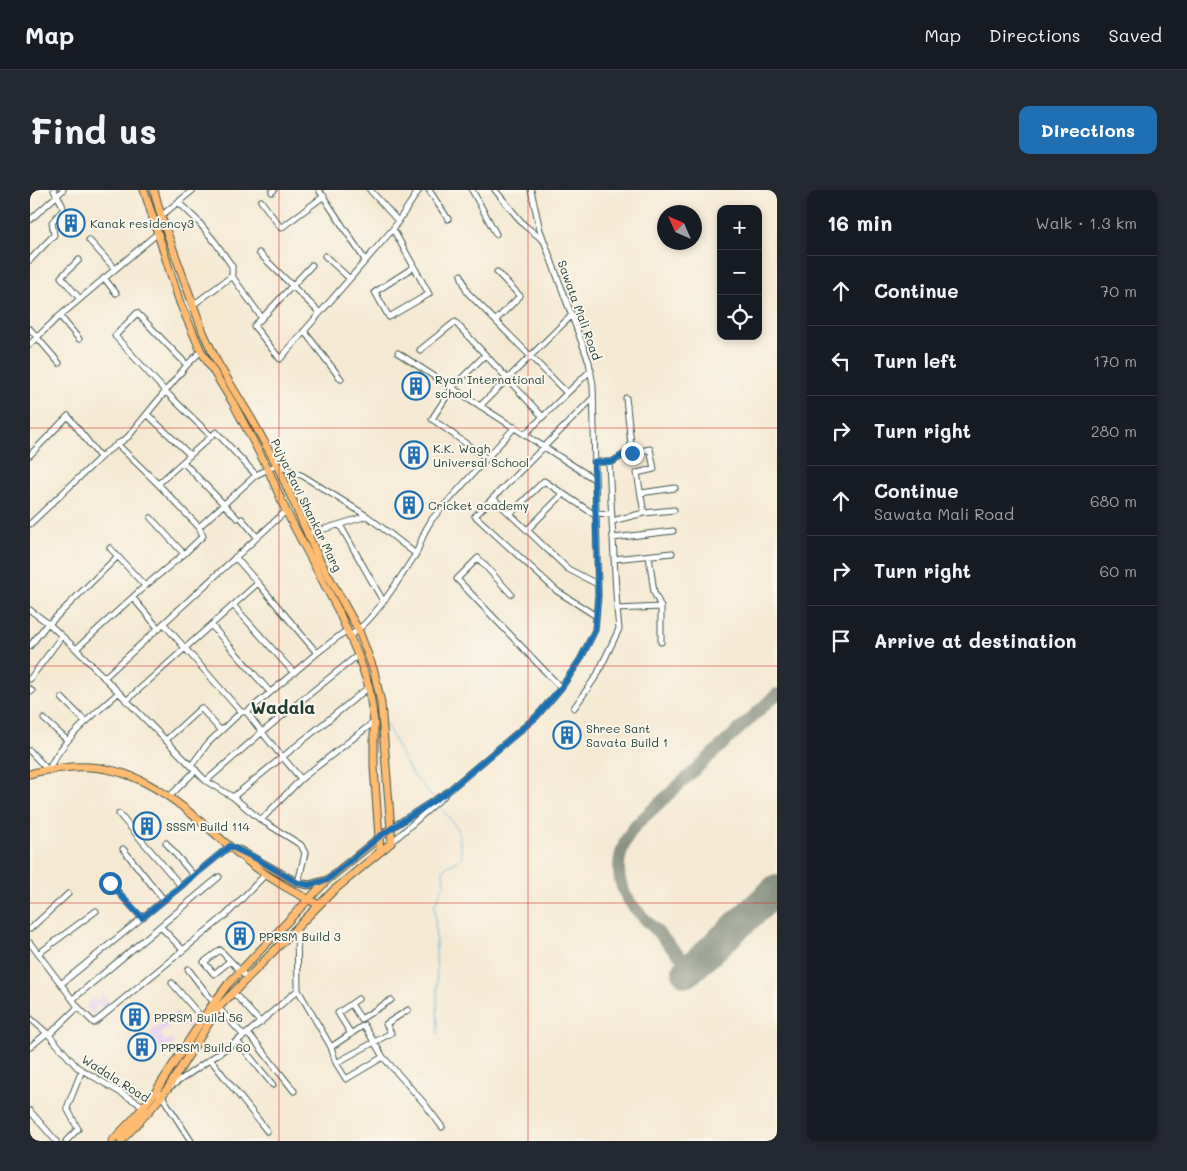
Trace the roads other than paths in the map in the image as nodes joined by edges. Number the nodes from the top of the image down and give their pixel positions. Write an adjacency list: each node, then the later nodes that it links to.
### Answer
1 (54, 190): 13 (street)
2 (63, 190): 13 (street)
3 (144, 190): 21 (main road)
4 (154, 190): 17 (main road, Pujya Ravi Shankar Marg)
5 (194, 190): 16 (street)
6 (319, 190): 14 (street)
7 (370, 190): 20 (street)
8 (419, 190): 20 (street)
9 (429, 190): 18 (street)
10 (472, 190): 24 (street)
11 (495, 190): 26 (street)
12 (531, 190): 26 (street, Sawata Mali Road)
13 (56, 196): 19 (street); 29 (street)
14 (324, 196): 15 (street); 31 (street)
15 (261, 201)
16 (178, 202): 17 (street); 37 (street)
17 (162, 219): 21 (street); 43 (main road, Pujya Ravi Shankar Marg)
18 (448, 219)
19 (30, 220)
20 (398, 221): 22 (street)
21 (155, 224): 23 (main road)
22 (392, 229): 31 (street); 33 (street)
23 (158, 233): 34 (street); 55 (main road)
24 (496, 234)
25 (89, 240): 34 (street)
26 (544, 240): 45 (street, Sawata Mali Road)
27 (259, 253): 40 (street)
28 (325, 256): 39 (street)
29 (30, 260)
30 (78, 260): 42 (street)
31 (365, 260): 39 (street)
32 (312, 266): 40 (street)
33 (414, 267): 33 (street)
34 (115, 269): 38 (street)
35 (498, 272): 48 (street)
36 (461, 275): 48 (street)
37 (232, 276): 43 (street); 47 (street)
38 (104, 278): 41 (street); 42 (street)
39 (349, 278): 44 (street)
40 (293, 286): 44 (street); 47 (street)
41 (116, 293)
42 (80, 298): 46 (street)
43 (193, 305): 85 (main road, Pujya Ravi Shankar Marg)
44 (320, 313): 50 (street)
45 (572, 315): 58 (street); 61 (street, Sawata Mali Road)
46 (60, 316): 51 (street); 52 (street)
47 (262, 318): 50 (street)
48 (496, 320): 58 (street)
49 (30, 329): 51 (street)
50 (304, 331): 62 (street)
51 (38, 337): 53 (street); 59 (street)
52 (78, 339)
53 (30, 344)
54 (420, 350): 57 (street)
55 (201, 351): 60 (street); 86 (main road)
56 (398, 354): 64 (street)
57 (486, 355): 63 (street); 64 (street)
58 (531, 355): 63 (street); 66 (street)
59 (59, 363)
60 (186, 365): 65 (street); 65 (street)
61 (591, 370): 66 (street); 67 (street, Sawata Mali Road)
62 (342, 379)
63 (508, 379): 69 (street); 71 (street)
64 (452, 388): 69 (street); 81 (street)
65 (165, 392): 70 (street); 74 (street)
66 (566, 392): 71 (street)
67 (593, 398): 76 (street); 83 (street, Sawata Mali Road)
68 (626, 398): 77 (street)
69 (480, 406): 72 (street)
70 (148, 414): 75 (street); 79 (street)
71 (542, 416): 73 (street)
72 (515, 427): 73 (street); 81 (street)
73 (525, 434): 76 (street)
74 (211, 436): 79 (street); 87 (street)
75 (117, 444): 80 (street); 89 (street)
76 (545, 446): 88 (street); 93 (street)
77 (632, 453): 84 (street); 91 (street)
78 (30, 455): 80 (street)
79 (190, 456): 82 (street)
80 (100, 457): 104 (street)
81 (486, 458): 115 (street)
82 (183, 462): 89 (street); 94 (street)
83 (594, 462): 84 (street); 88 (street, Sawata Mali Road)
84 (609, 462): 100 (street)
85 (277, 465): 86 (street); 101 (street); 109 (main road, Pujya Ravi Shankar Marg)
86 (268, 469): 87 (street); 96 (main road)
87 (256, 475): 94 (street)
88 (594, 479): 99 (street, Sawata Mali Road)
89 (158, 484): 106 (street)
90 (675, 488): 91 (street)
91 (641, 493): 97 (street)
92 (563, 494): 98 (street); 99 (street); 107 (street)
93 (493, 498): 98 (street); 130 (street)
94 (224, 504): 106 (street); 110 (street)
95 (674, 510): 97 (street)
96 (286, 511): 110 (street); 136 (main road)
97 (644, 513): 103 (street)
98 (510, 514): 107 (street)
99 (595, 514): 100 (street); 121 (street, Sawata Mali Road)
100 (612, 514): 103 (street)
101 (367, 516): 105 (street); 115 (street)
102 (151, 518): 114 (street)
103 (612, 521): 111 (street)
104 (30, 524)
105 (340, 525): 109 (street); 125 (street)
106 (200, 527): 114 (street)
107 (527, 530): 121 (street)
108 (674, 531): 111 (street)
109 (308, 534): 135 (main road, Pujya Ravi Shankar Marg)
110 (257, 537): 118 (street)
111 (613, 538): 119 (street)
112 (110, 548): 117 (street)
113 (672, 552): 116 (street)
114 (184, 554): 122 (street)
115 (416, 554): 125 (street)
116 (649, 556): 119 (street); 127 (street)
117 (117, 557): 122 (street); 131 (street)
118 (235, 557): 120 (street); 132 (street)
119 (614, 559): 128 (street)
120 (258, 583): 126 (street); 142 (street)
121 (597, 584): 130 (street, Sawata Mali Road)
122 (145, 586): 124 (street)
123 (512, 594): 148 (street)
124 (133, 598): 134 (street); 141 (street)
125 (383, 601): 135 (street)
126 (233, 605): 133 (street); 144 (street)
127 (661, 607): 128 (street); 138 (street)
128 (617, 609): 153 (street)
129 (30, 610): 131 (street)
130 (596, 616): 148 (street, Sawata Mali Road)
131 (49, 623): 137 (street); 139 (street)
132 (164, 624): 134 (street); 140 (street)
133 (211, 625): 140 (street); 149 (street)
134 (159, 629): 145 (street)
135 (359, 631): 136 (street); 174 (main road, Pujya Ravi Shankar Marg)
136 (348, 633): 142 (street); 143 (main road)
137 (62, 636): 141 (street); 146 (street)
138 (661, 642)
139 (30, 646)
140 (186, 648): 152 (street); 154 (street)
141 (76, 649): 145 (street)
142 (317, 653): 144 (street)
143 (358, 655): 147 (main road); 159 (street)
144 (294, 673): 149 (street)
145 (104, 678): 150 (street)
146 (30, 679)
147 (369, 687): 157 (main road); 163 (street)
148 (561, 688): 169 (street, Sawata Mali Road)
149 (270, 692): 154 (street)
150 (118, 693): 152 (street); 156 (street)
151 (62, 698): 156 (street)
152 (126, 701): 161 (street)
153 (574, 708)
154 (244, 712): 158 (street); 159 (street)
155 (44, 719): 160 (street)
156 (86, 722): 160 (street)
157 (374, 722): 168 (street); 175 (main road)
158 (220, 730): 161 (street); 164 (street)
159 (261, 733): 163 (street); 167 (street)
160 (67, 740): 165 (street)
161 (166, 740): 164 (street)
162 (30, 751): 165 (street)
163 (283, 756): 168 (street); 171 (street)
164 (194, 768): 167 (street); 170 (street)
165 (48, 769): 166 (main road); 170 (main road)
166 (30, 774)
167 (206, 780): 171 (street)
168 (301, 780): 173 (street)
169 (447, 792): 174 (street, Sawata Mali Road); 176 (street)
170 (170, 796): 178 (main road)
171 (233, 797): 173 (street)
172 (119, 814): 187 (street)
173 (261, 820): 186 (street)
174 (391, 828): 175 (main road); 176 (main road, Pujya Ravi Shankar Marg)
175 (380, 836): 180 (main road); 184 (main road)
176 (392, 842): 180 (main road)
177 (166, 843): 182 (street)
178 (230, 846): 181 (main road); 182 (street); 186 (main road)
179 (123, 849): 189 (street)
180 (380, 852): 191 (main road)
181 (266, 874): 190 (main road); 198 (street)
182 (194, 876): 187 (street)
183 (219, 877): 194 (street)
184 (327, 880): 186 (main road); 190 (main road)
185 (110, 883): 193 (street)
186 (298, 883)
187 (181, 886): 189 (street)
188 (68, 894): 196 (street)
189 (164, 900): 193 (street)
190 (309, 900): 191 (main road); 202 (main road)
191 (319, 905): 195 (main road)
192 (96, 911): 199 (street)
193 (142, 918): 205 (street)
194 (160, 926): 198 (street); 209 (street)
195 (297, 927): 203 (main road); 206 (street)
196 (30, 928)
197 (30, 943): 199 (street)
198 (183, 950): 213 (street)
199 (38, 954): 205 (street)
200 (230, 961): 200 (street); 202 (street)
201 (188, 969): 212 (street)
202 (240, 972): 203 (street); 212 (main road)
203 (247, 978): 207 (main road)
204 (172, 983): 216 (street)
205 (61, 984): 209 (street)
206 (298, 990): 217 (street); 223 (street)
207 (234, 992): 212 (main road); 217 (street)
208 (358, 999): 211 (street)
209 (73, 1000): 213 (street)
210 (391, 1000): 211 (street)
211 (351, 1004): 219 (street)
212 (216, 1005): 216 (main road); 220 (street); 230 (main road)
213 (78, 1007): 218 (street)
214 (408, 1010): 222 (street)
215 (30, 1018): 218 (street, Wadala Road)
216 (202, 1019): 232 (main road)
217 (261, 1023): 220 (street)
218 (48, 1034): 224 (street); 228 (street, Wadala Road)
219 (351, 1034): 222 (street); 223 (street)
220 (245, 1035): 221 (street); 231 (street)
221 (237, 1041): 226 (street); 229 (street)
222 (374, 1042): 225 (street); 227 (street)
223 (331, 1046): 227 (street)
224 (30, 1047)
225 (383, 1057): 227 (street); 235 (street)
226 (211, 1060): 230 (street); 236 (street)
227 (336, 1063)
228 (82, 1070): 233 (street, Wadala Road); 238 (street)
229 (272, 1085)
230 (168, 1088): 232 (main road)
231 (294, 1091)
232 (159, 1094): 233 (main road); 241 (street)
233 (147, 1108): 239 (main road); 240 (main road)
234 (30, 1111): 237 (street)
235 (442, 1127)
236 (266, 1131)
237 (56, 1141)
238 (66, 1141)
239 (112, 1141)
240 (121, 1141)
241 (191, 1141)

